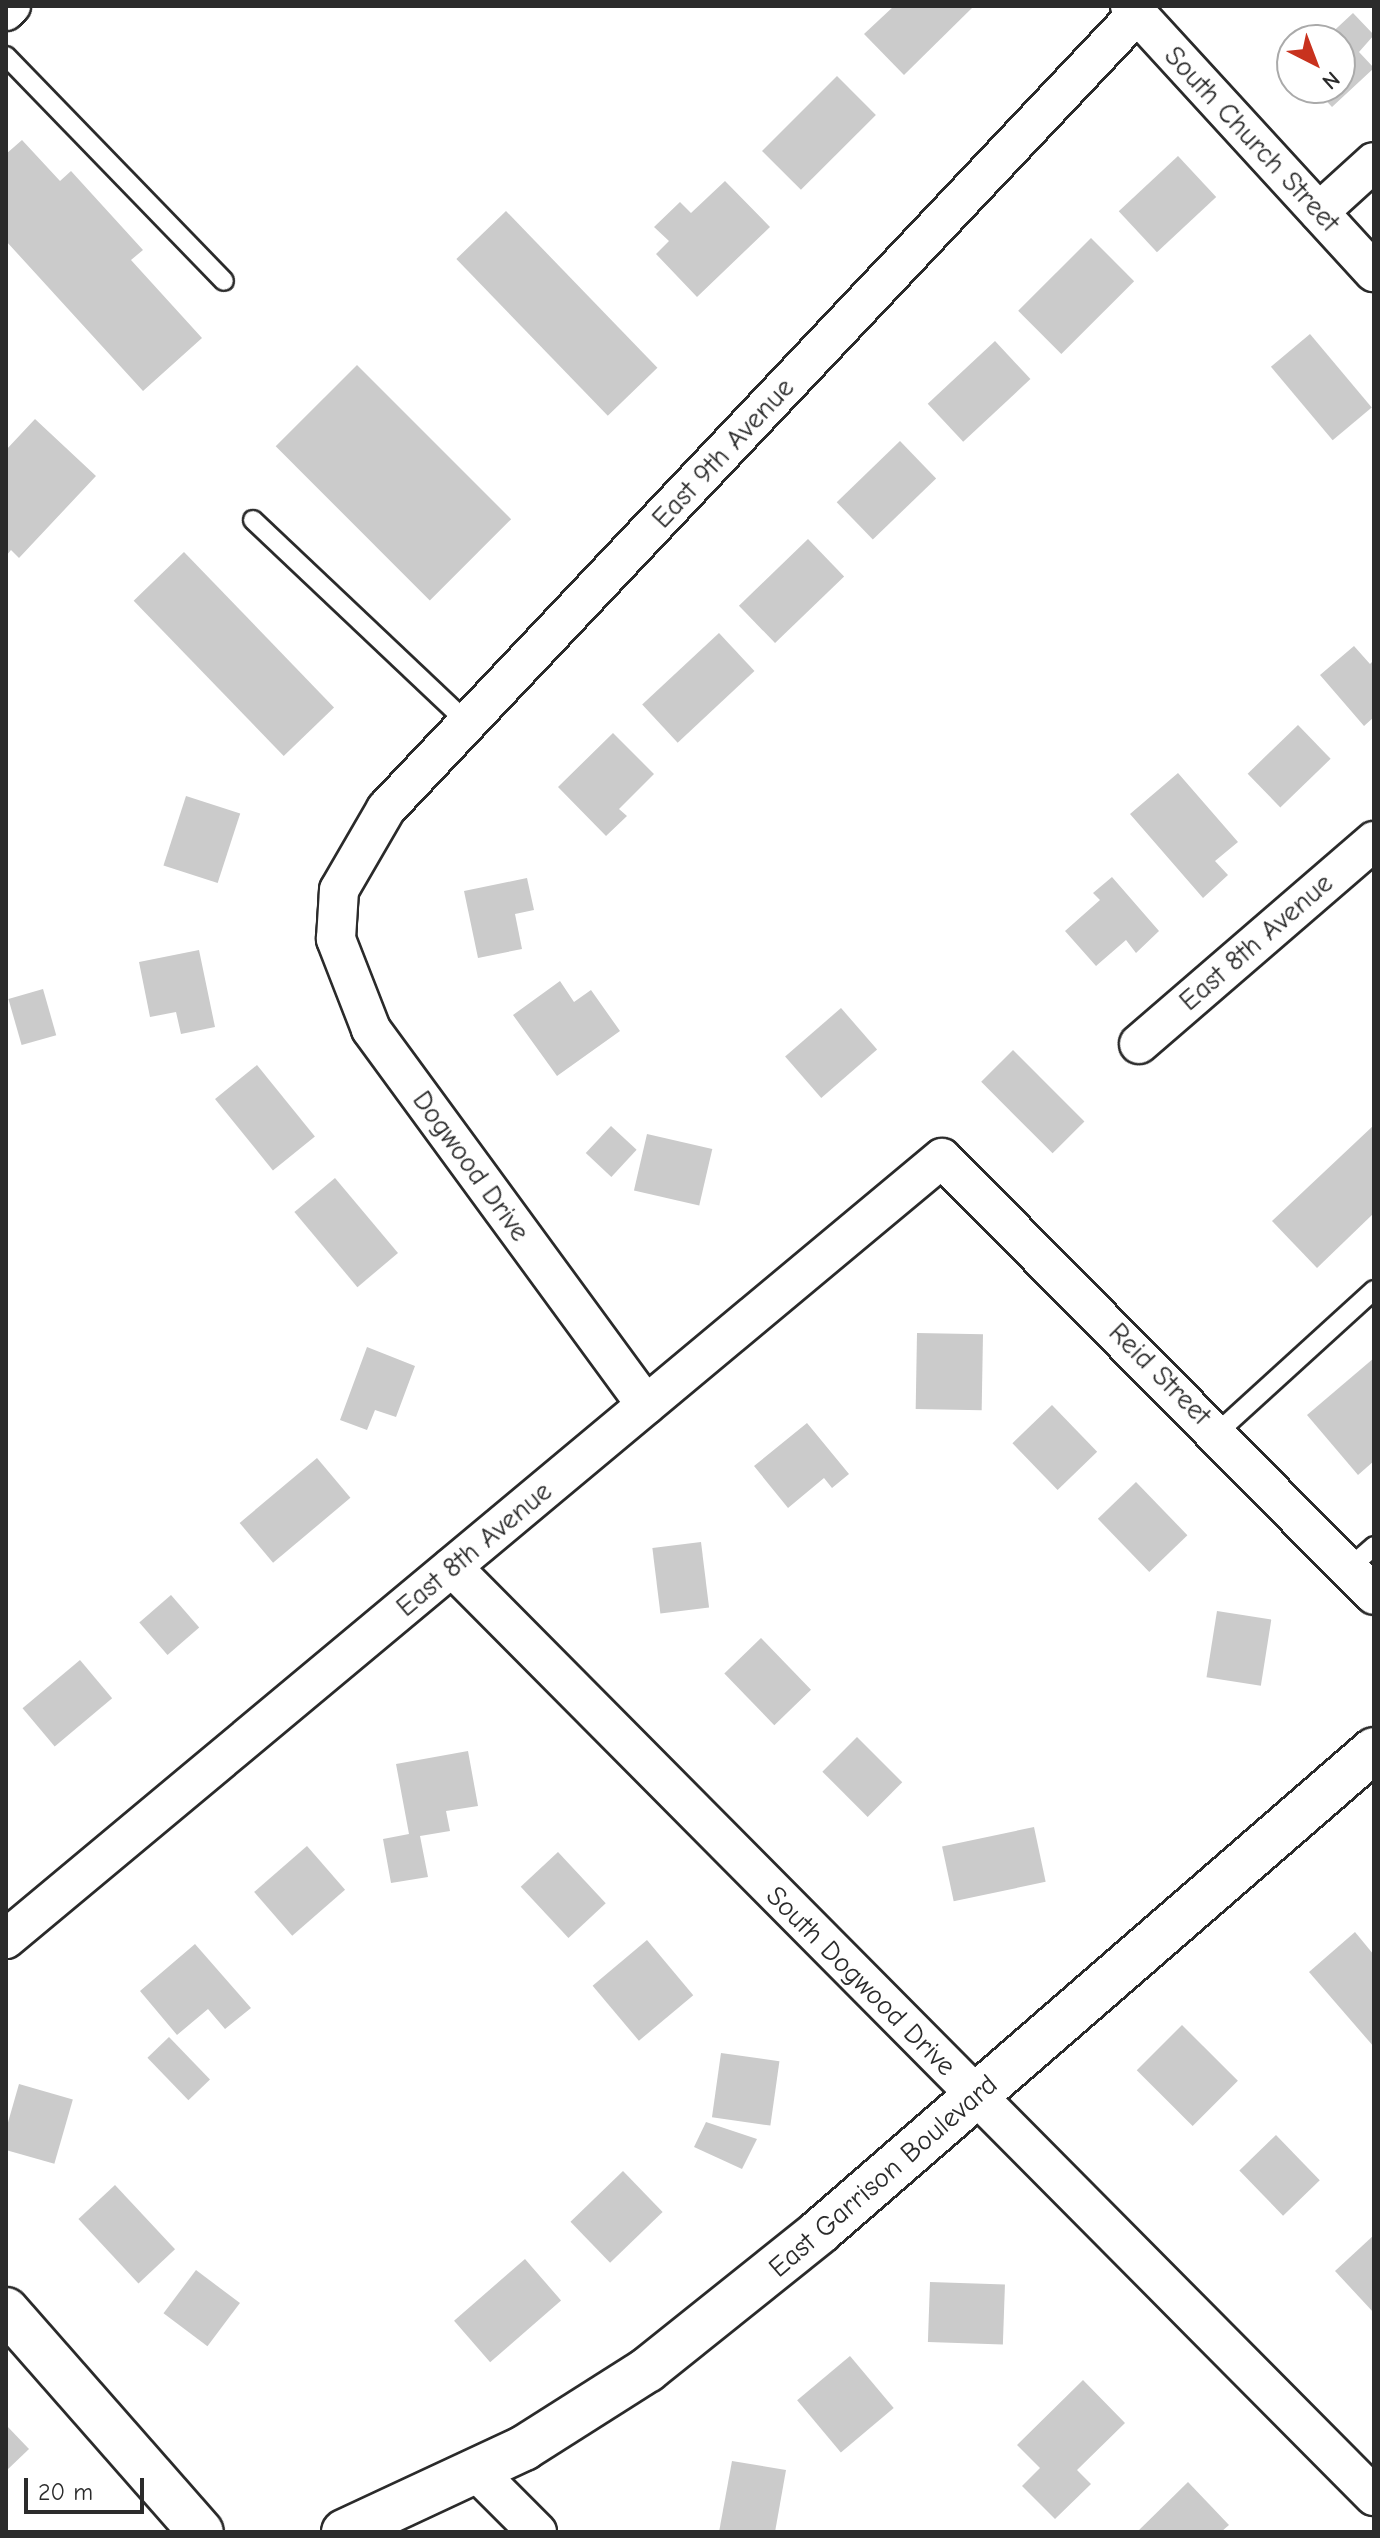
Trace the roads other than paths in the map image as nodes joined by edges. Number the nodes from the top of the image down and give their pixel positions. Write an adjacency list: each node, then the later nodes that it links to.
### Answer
1 (11, 6): 3 (street)
2 (1133, 10): 6 (street, South Church Street); 10 (street, East 9th Avenue)
3 (6, 11)
4 (6, 56): 8 (lane)
5 (1374, 162): 6 (street)
6 (1319, 212): 7 (street, South Church Street)
7 (1374, 272)
8 (224, 281)
9 (253, 520): 10 (lane)
10 (468, 723): 12 (street, East 9th Avenue)
11 (1374, 841): 13 (street, East 8th Avenue)
12 (334, 909): 16 (street, Dogwood Drive)
13 (1139, 1044)
14 (942, 1158): 16 (street, East 8th Avenue); 17 (street, Reid Street)
15 (1374, 1290): 17 (lane)
16 (646, 1405): 18 (street, East 8th Avenue)
17 (1218, 1432): 19 (street, Reid Street)
18 (452, 1567): 21 (street, East 8th Avenue); 22 (street, South Dogwood Drive)
19 (1366, 1569)
20 (1374, 1750): 22 (main road, East Garrison Boulevard)
21 (6, 1939)
22 (977, 2095): 24 (main road, East Garrison Boulevard); 25 (street, South Dogwood Drive)
23 (6, 2310): 26 (main road)
24 (477, 2472): 27 (main road, East Garrison Boulevard); 28 (street)
25 (1374, 2496)
26 (201, 2532)
27 (344, 2532)
28 (537, 2532)

